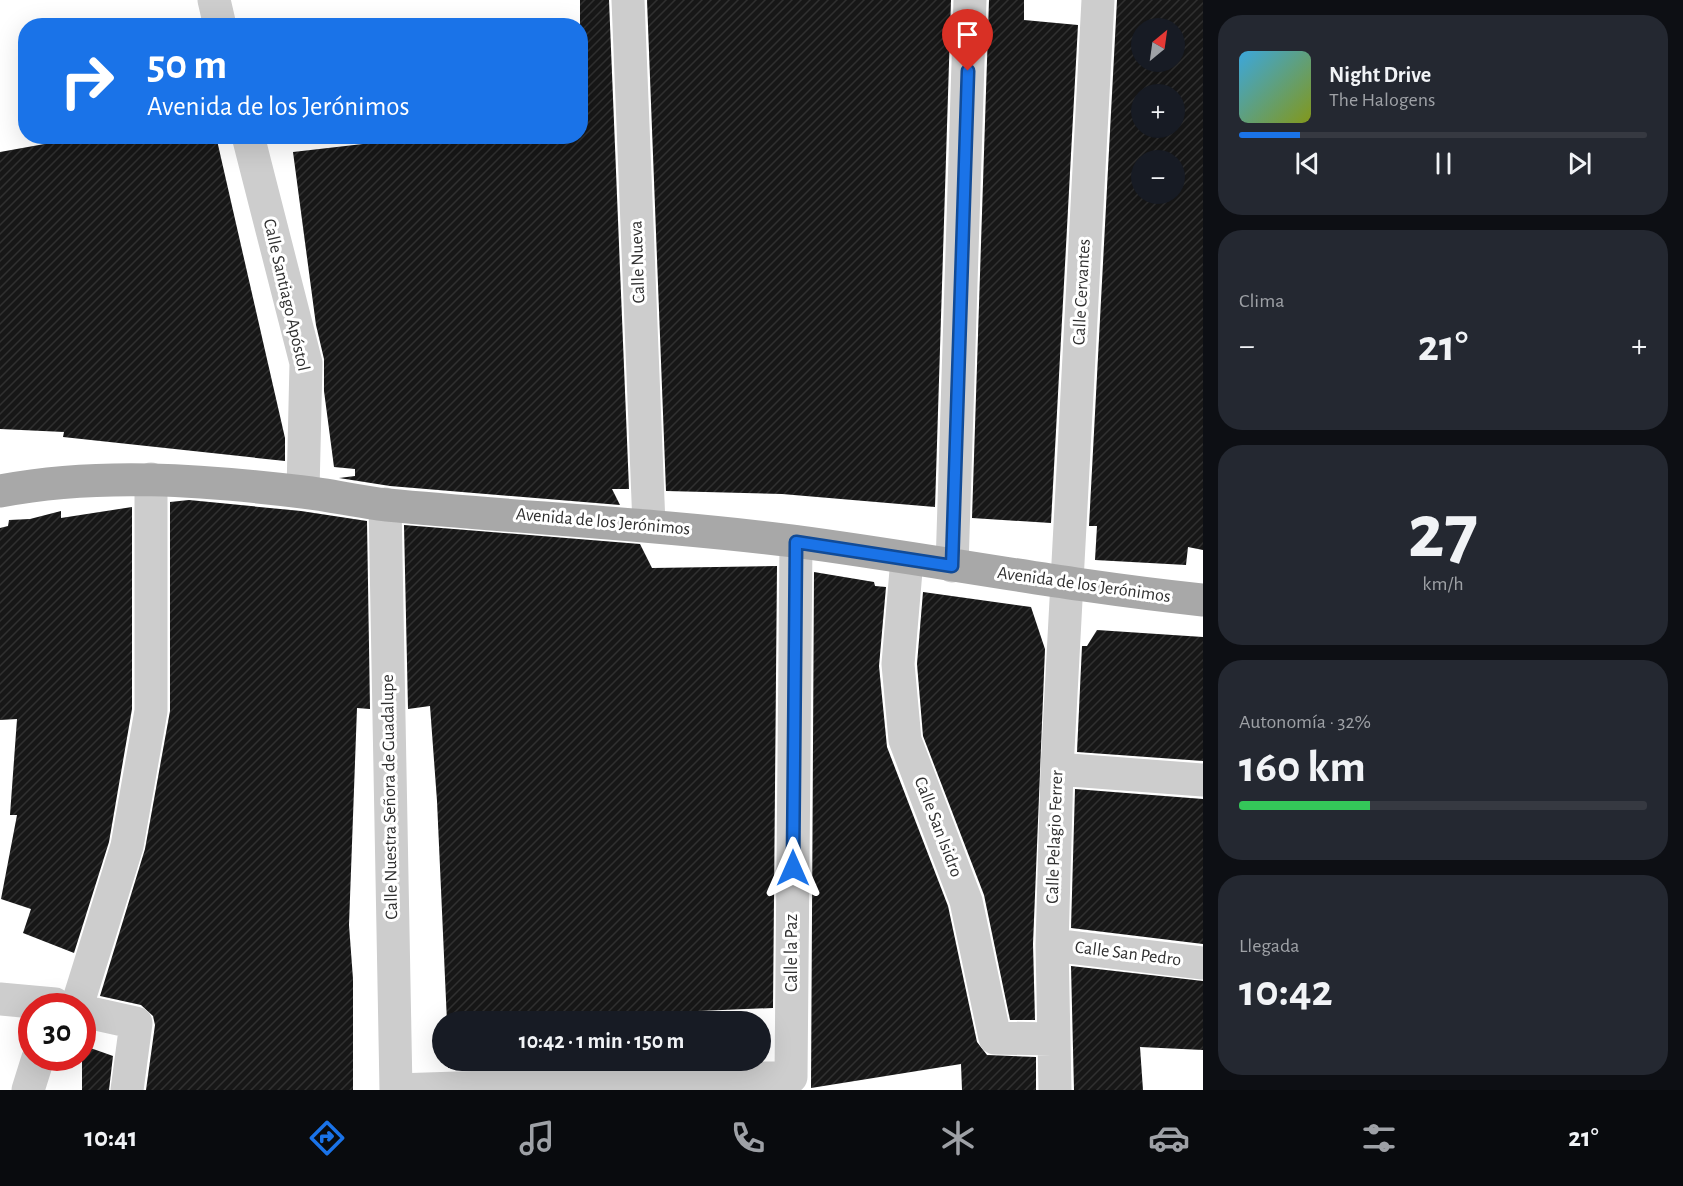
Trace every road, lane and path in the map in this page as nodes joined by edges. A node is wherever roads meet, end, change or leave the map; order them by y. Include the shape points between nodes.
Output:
1 (214, 0) edge
2 (628, 0) edge
3 (970, 0) edge
4 (1098, 0) edge
5 (218, 18) edge
6 (250, 144) edge
7 (151, 479) junction
8 (0, 491) edge
9 (303, 492) junction
10 (385, 504) junction
11 (649, 525) junction
12 (796, 542) junction
13 (907, 559) junction
14 (952, 566) junction
15 (1067, 584) junction
16 (1203, 600) edge
17 (1057, 769) junction
18 (1203, 780) edge
19 (1052, 945) junction
20 (1203, 963) edge
21 (71, 993) edge
22 (0, 999) edge
23 (18, 1001) edge
24 (96, 1014) edge
25 (1052, 1039) junction
26 (34, 1071) edge
27 (28, 1090) edge
28 (127, 1090) edge
29 (396, 1090) edge
30 (1055, 1090) edge

1 - 5 street
2 - 11 street, Calle Nueva
3 - 14 street
4 - 15 street, Calle Cervantes
6 - 9 street, Calle Santiago Apóstol via 306,363
7 - 8 main road, Avenida de los Jerónimos via 38,484
7 - 9 main road, Avenida de los Jerónimos
7 - 21 street via 151,711 127,846
9 - 10 main road, Avenida de los Jerónimos
10 - 11 main road, Avenida de los Jerónimos
10 - 29 street, Calle Nuestra Señora de Guadalupe
11 - 12 main road, Avenida de los Jerónimos
12 - 13 main road, Avenida de los Jerónimos
12 - 29 street, Calle la Paz via 791,1077
13 - 14 main road, Avenida de los Jerónimos
13 - 25 street, Calle San Isidro via 898,664 905,740 966,901 995,1038
14 - 15 main road, Avenida de los Jerónimos
15 - 16 main road, Avenida de los Jerónimos
15 - 17 street, Calle Pelagio Ferrer
17 - 18 street
17 - 19 street, Calle Pelagio Ferrer
19 - 20 street, Calle San Pedro
19 - 25 street, Calle Pelagio Ferrer
22 - 23 street
24 - 28 street via 135,1023
25 - 30 street, Calle Pelagio Ferrer
26 - 27 street

